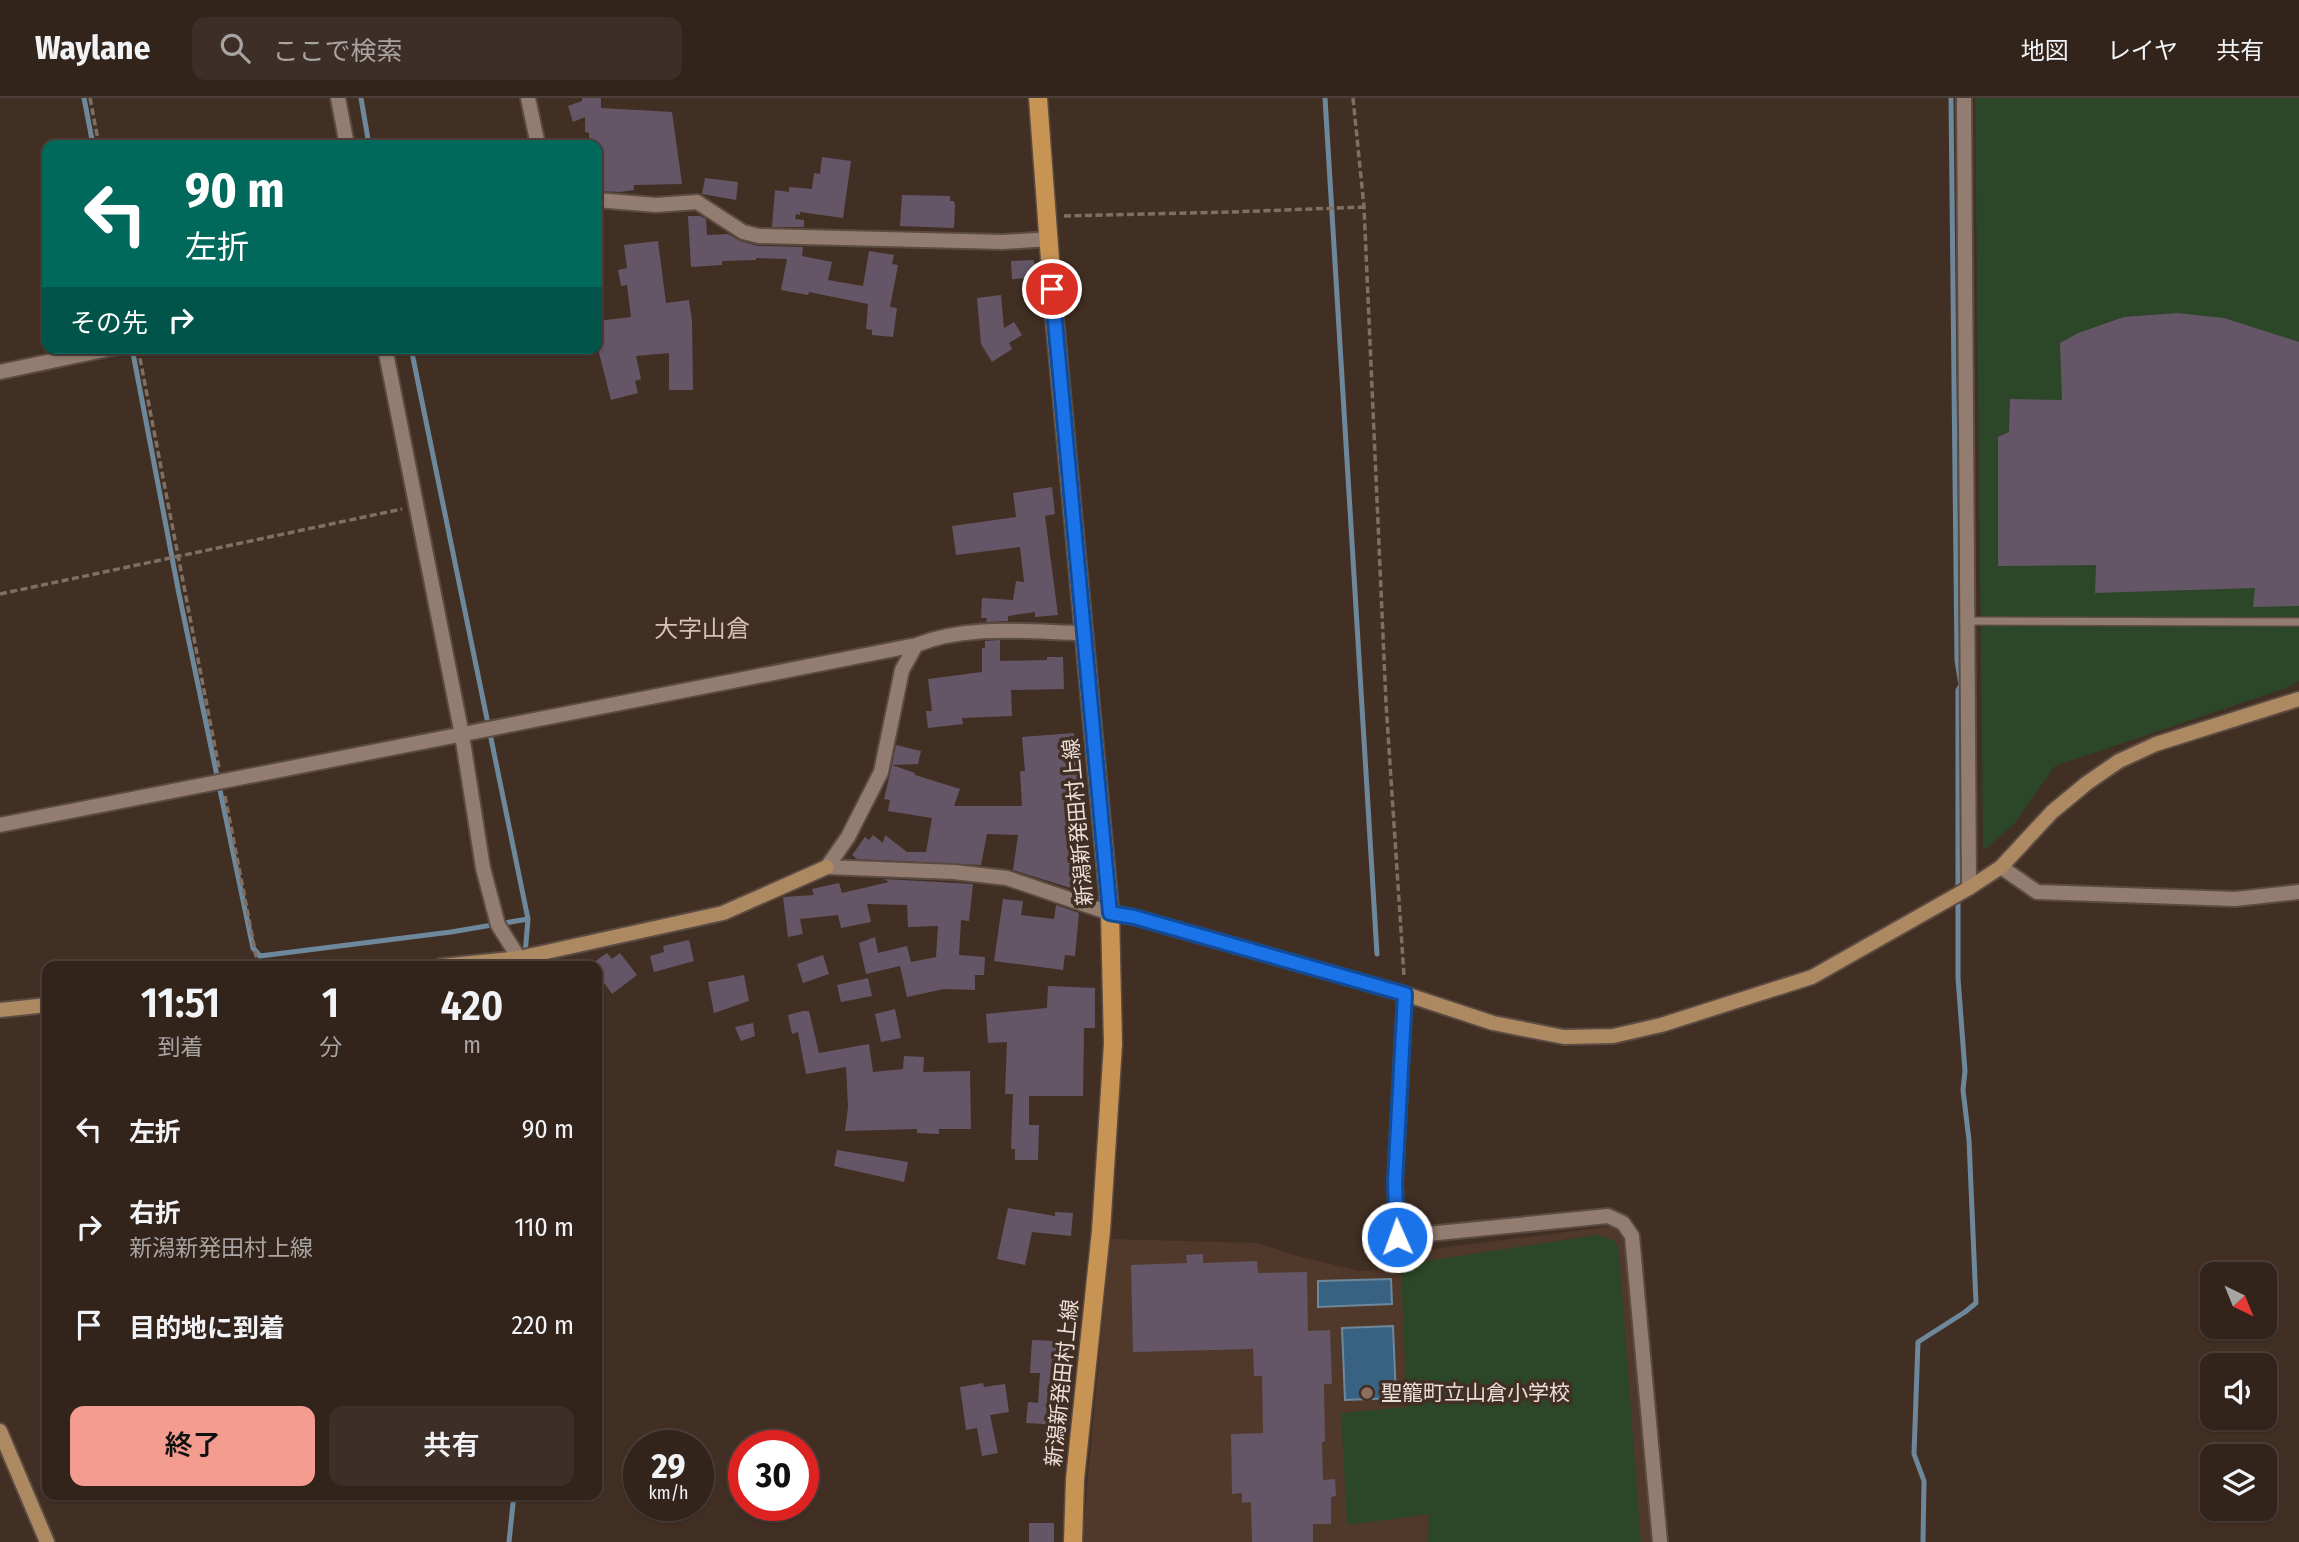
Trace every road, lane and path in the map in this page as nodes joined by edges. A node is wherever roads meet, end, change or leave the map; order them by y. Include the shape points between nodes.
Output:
1 (90, 98) edge
2 (338, 98) edge
3 (528, 98) edge
4 (1038, 98) edge
5 (1353, 98) edge
6 (1964, 98) edge
7 (98, 140) edge
8 (346, 140) edge
9 (537, 140) edge
10 (602, 200) edge
11 (1364, 207) junction
12 (1048, 216) junction
13 (1050, 239) junction
14 (85, 354) edge
15 (139, 354) edge
16 (386, 354) edge
17 (0, 372) edge
18 (416, 506) junction
19 (0, 594) edge
20 (1966, 621) junction
21 (2299, 622) edge
22 (1083, 633) junction
23 (916, 645) junction
24 (2299, 699) edge
25 (462, 735) junction
26 (220, 774) dead end
27 (223, 788) dead end
28 (0, 825) edge
29 (827, 867) junction
30 (2001, 867) junction
31 (1969, 888) junction
32 (2299, 892) edge
33 (1110, 913) junction
34 (519, 958) junction
35 (257, 961) edge
36 (490, 961) edge
37 (1405, 994) junction
38 (42, 1006) edge
39 (0, 1010) edge
40 (0, 1431) edge
41 (47, 1542) edge
42 (1073, 1542) edge
43 (1660, 1542) edge

1 - 7 path
2 - 8 street
3 - 9 street
4 - 12 main road, 新潟新発田村上線
5 - 11 path
6 - 20 street
10 - 13 street via 656,205 697,202 743,232 759,236
11 - 12 path
11 - 37 path via 1386,703
12 - 13 main road, 新潟新発田村上線
13 - 22 main road, 新潟新発田村上線
14 - 17 street
15 - 26 path
16 - 18 street
18 - 19 path
18 - 25 street
20 - 21 lane
20 - 31 street
22 - 23 street via 979,632
22 - 33 main road, 新潟新発田村上線
23 - 25 street
23 - 29 street via 902,670 881,772
24 - 30 street via 2156,744 2119,761 2052,812
25 - 28 street
25 - 34 street via 483,868 498,925
27 - 35 path
29 - 33 street via 1007,878
29 - 34 street via 723,913
30 - 31 street
30 - 32 street via 2037,892 2235,899
31 - 37 street via 1812,977 1613,1036 1563,1037 1493,1023
33 - 37 street
33 - 42 main road, 新潟新発田村上線 via 1113,1044
34 - 36 street
37 - 43 street via 1395,1183 1397,1237 1608,1216 1623,1223 1632,1236
38 - 39 street
40 - 41 street

